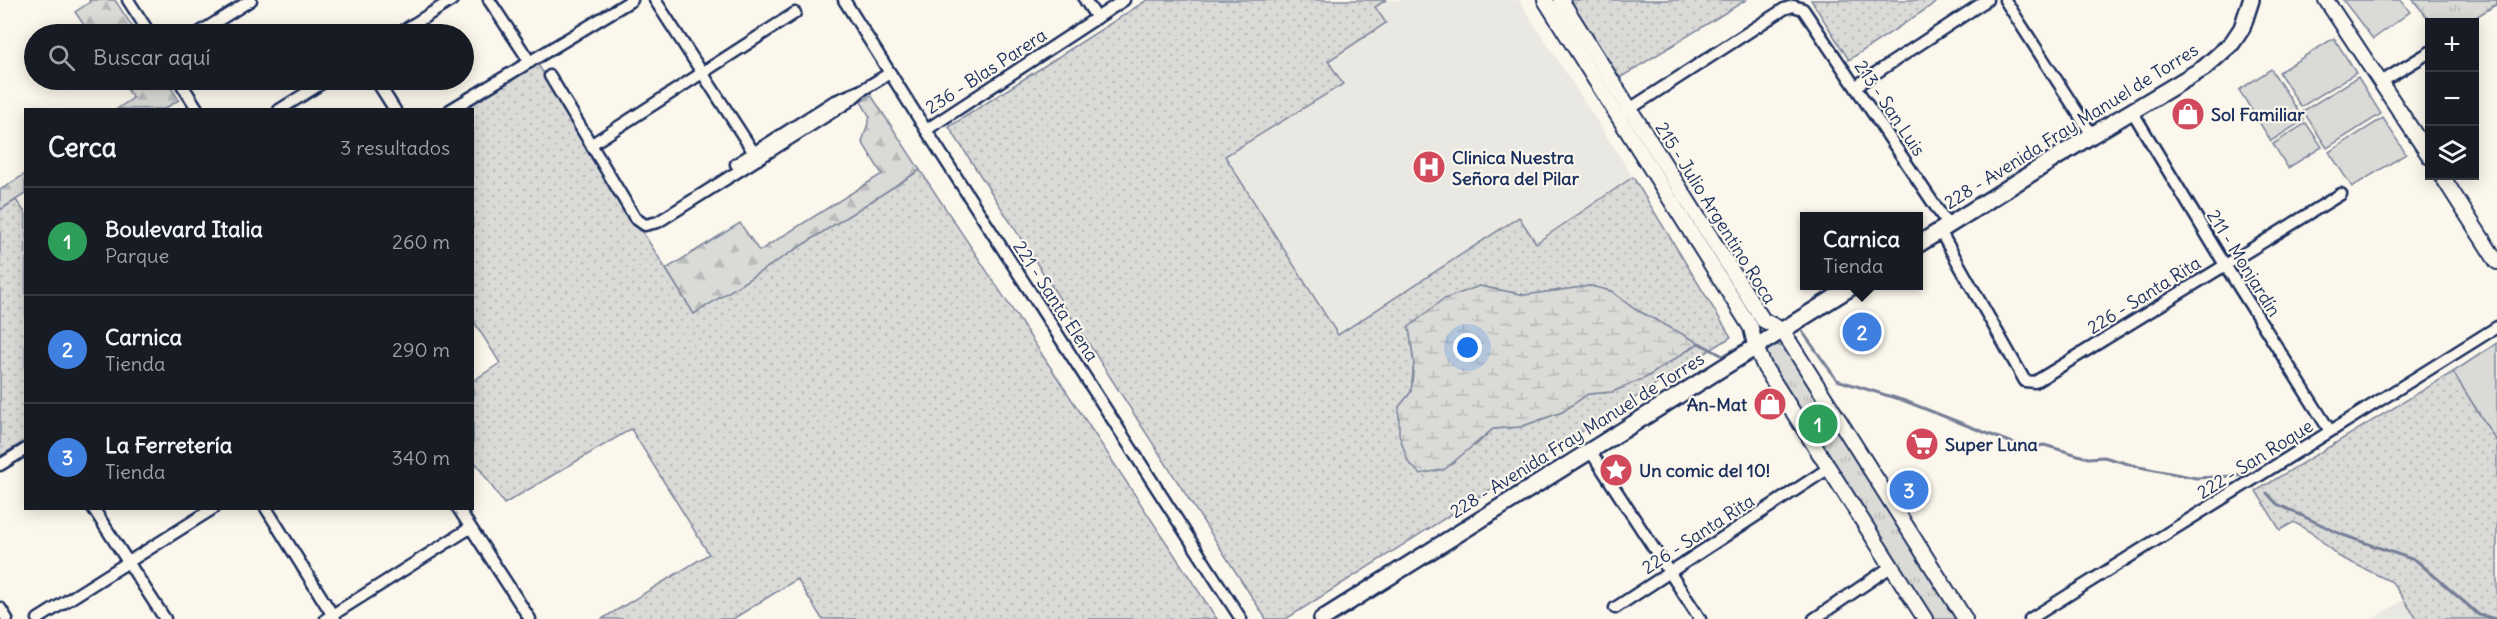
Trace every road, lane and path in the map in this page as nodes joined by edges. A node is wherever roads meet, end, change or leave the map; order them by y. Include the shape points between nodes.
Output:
1 (128, 0) edge
2 (251, 0) edge
3 (452, 0) edge
4 (489, 0) edge
5 (632, 0) edge
6 (656, 0) edge
7 (844, 0) edge
8 (1085, 0) edge
9 (1124, 0) edge
10 (1545, 0) edge
11 (1561, 0) edge
12 (1987, 0) edge
13 (2006, 0) edge
14 (2251, 0) edge
15 (2326, 0) edge
16 (795, 14) dead end
17 (1097, 18) junction
18 (144, 24) edge
19 (213, 24) edge
20 (414, 24) edge
21 (2425, 55) edge
22 (530, 62) junction
23 (703, 73) junction
24 (890, 73) junction
25 (550, 76) dead end
26 (2381, 82) junction
27 (1856, 86) junction
28 (185, 90) edge
29 (311, 90) edge
30 (382, 90) edge
31 (197, 108) edge
32 (282, 108) edge
33 (394, 108) edge
34 (453, 108) edge
35 (2132, 111) junction
36 (1623, 113) junction
37 (926, 130) junction
38 (2092, 135) junction
39 (592, 144) junction
40 (2425, 149) edge
41 (756, 156) junction
42 (2445, 180) edge
43 (2341, 194) dead end
44 (1944, 228) junction
45 (1923, 241) edge
46 (2497, 262) edge
47 (2225, 265) junction
48 (1845, 290) edge
49 (2497, 327) edge
50 (1782, 330) junction
51 (1755, 345) junction
52 (2025, 381) joint
53 (2331, 431) junction
54 (1589, 449) junction
55 (24, 450) edge
56 (0, 465) edge
57 (1829, 468) junction
58 (94, 510) edge
59 (211, 510) edge
60 (267, 510) edge
61 (459, 510) edge
62 (470, 528) junction
63 (128, 562) junction
64 (1892, 566) junction
65 (1670, 573) junction
66 (0, 608) edge
67 (1615, 608) dead end
68 (332, 618) edge
69 (7, 619) edge
70 (38, 619) edge
71 (165, 619) edge
72 (530, 619) edge
73 (1241, 619) edge
74 (1322, 619) edge
75 (1700, 619) edge
76 (1814, 619) edge
77 (1925, 619) edge
78 (1965, 619) edge
79 (2030, 619) edge

1 - 18 street
2 - 19 street
3 - 20 street
4 - 22 street
5 - 22 street
6 - 23 street
7 - 24 street, 221 - Santa Elena
8 - 17 street
9 - 17 street, 236 - Blas Parera
10 - 36 street, 215 - Julio Argentino Roca
11 - 36 street, 215 - Julio Argentino Roca
12 - 27 street
13 - 38 street
14 - 35 main road, 228 - Avenida Fray Manuel de Torres via 2242,28 2214,60
15 - 26 street
16 - 23 street
17 - 37 street, 236 - Blas Parera
21 - 26 street
22 - 34 street
23 - 39 street
23 - 41 street
24 - 37 street, 221 - Santa Elena
24 - 41 street via 833,102
25 - 39 street
26 - 40 street
27 - 36 street, 213 - San Luis via 1803,9 1793,6
27 - 44 street, 213 - San Luis
28 - 31 street
29 - 32 street
30 - 33 street
35 - 38 main road, 228 - Avenida Fray Manuel de Torres
35 - 47 street, 211 - Monjardín
36 - 50 street, 215 - Julio Argentino Roca via 1763,321
36 - 51 street, 215 - Julio Argentino Roca via 1751,328
37 - 73 street, 221 - Santa Elena
38 - 44 main road, 228 - Avenida Fray Manuel de Torres
39 - 41 street via 635,218 646,219
42 - 46 street
43 - 47 street, 226 - Santa Rita
44 - 45 main road, 228 - Avenida Fray Manuel de Torres
44 - 52 street, 213 - San Luis via 1947,249
47 - 52 street, 226 - Santa Rita via 2035,382
47 - 53 street, 211 - Monjardín
48 - 50 main road, 228 - Avenida Fray Manuel de Torres
49 - 53 street, 222 - San Roque
50 - 51 main road, 228 - Avenida Fray Manuel de Torres
50 - 78 street, 215 - Julio Argentino Roca
51 - 54 main road, 228 - Avenida Fray Manuel de Torres
51 - 57 street, 215 - Julio Argentino Roca
53 - 79 street, 222 - San Roque
54 - 65 street
54 - 74 main road, 228 - Avenida Fray Manuel de Torres
55 - 56 street
57 - 64 street, 215 - Julio Argentino Roca
57 - 65 street, 226 - Santa Rita
58 - 63 street
59 - 63 street
60 - 68 street
61 - 62 street
62 - 68 street
62 - 72 street
63 - 70 street
63 - 71 street
64 - 76 street
64 - 77 street, 215 - Julio Argentino Roca
65 - 67 street, 226 - Santa Rita
65 - 75 street
66 - 69 street

